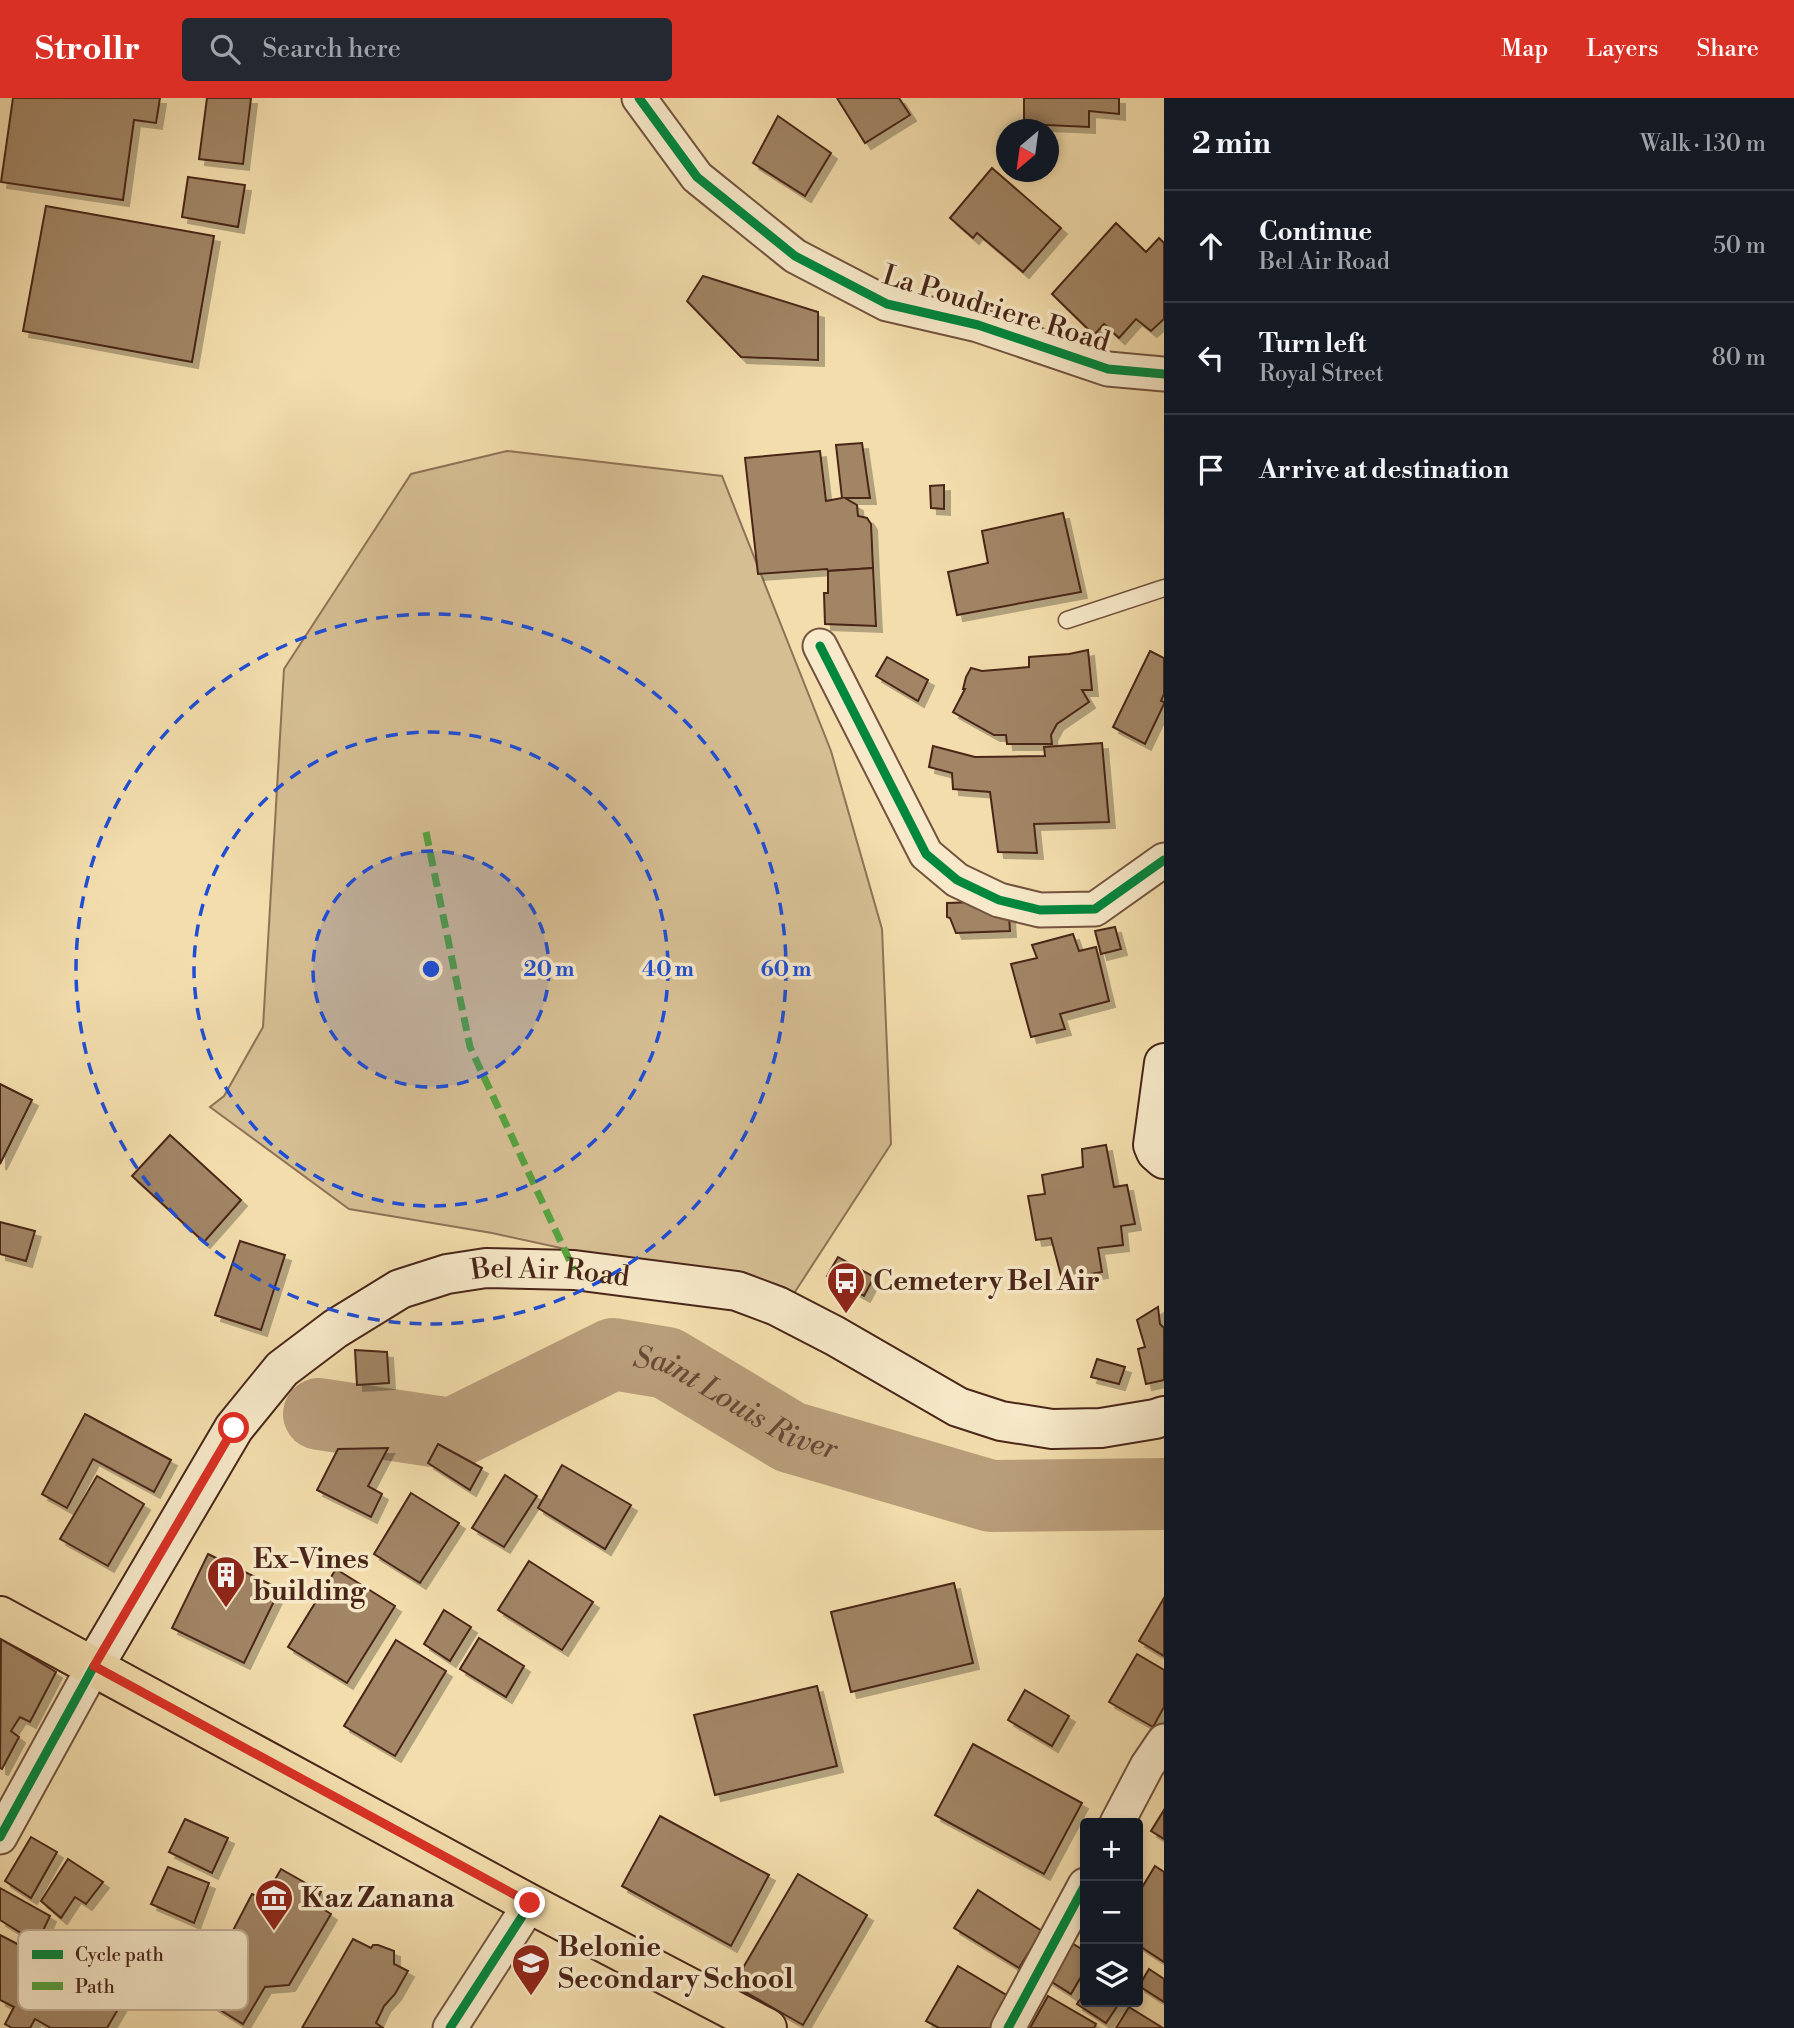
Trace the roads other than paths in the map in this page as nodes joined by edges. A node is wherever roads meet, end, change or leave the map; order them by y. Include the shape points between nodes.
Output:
1 (639, 98) edge
2 (1164, 374) edge
3 (1164, 588) edge
4 (1067, 620) dead end
5 (820, 646) dead end
6 (1164, 860) edge
7 (1164, 1063) edge
8 (1164, 1159) edge
9 (1164, 1416) edge
10 (0, 1616) edge
11 (94, 1666) junction
12 (1164, 1741) edge
13 (1120, 1818) edge
14 (0, 1837) edge
15 (1080, 1894) edge
16 (530, 1903) junction
17 (450, 2028) edge
18 (767, 2028) edge
19 (1008, 2028) edge

1 - 2 street, La Poudriere Road via 697,177 795,256 887,304 978,325 1108,369
3 - 4 lane
5 - 6 street via 926,853 957,880 999,900 1040,910 1095,909
7 - 8 main road via 1153,1145
9 - 11 main road, Bel Air Road via 1101,1428 1052,1429 1001,1421 958,1407 835,1336 737,1291 574,1270 486,1268 447,1274 400,1289 282,1369 234,1428
10 - 11 main road
11 - 14 street
11 - 16 main road
12 - 13 street
15 - 19 street
16 - 17 street
16 - 18 main road

